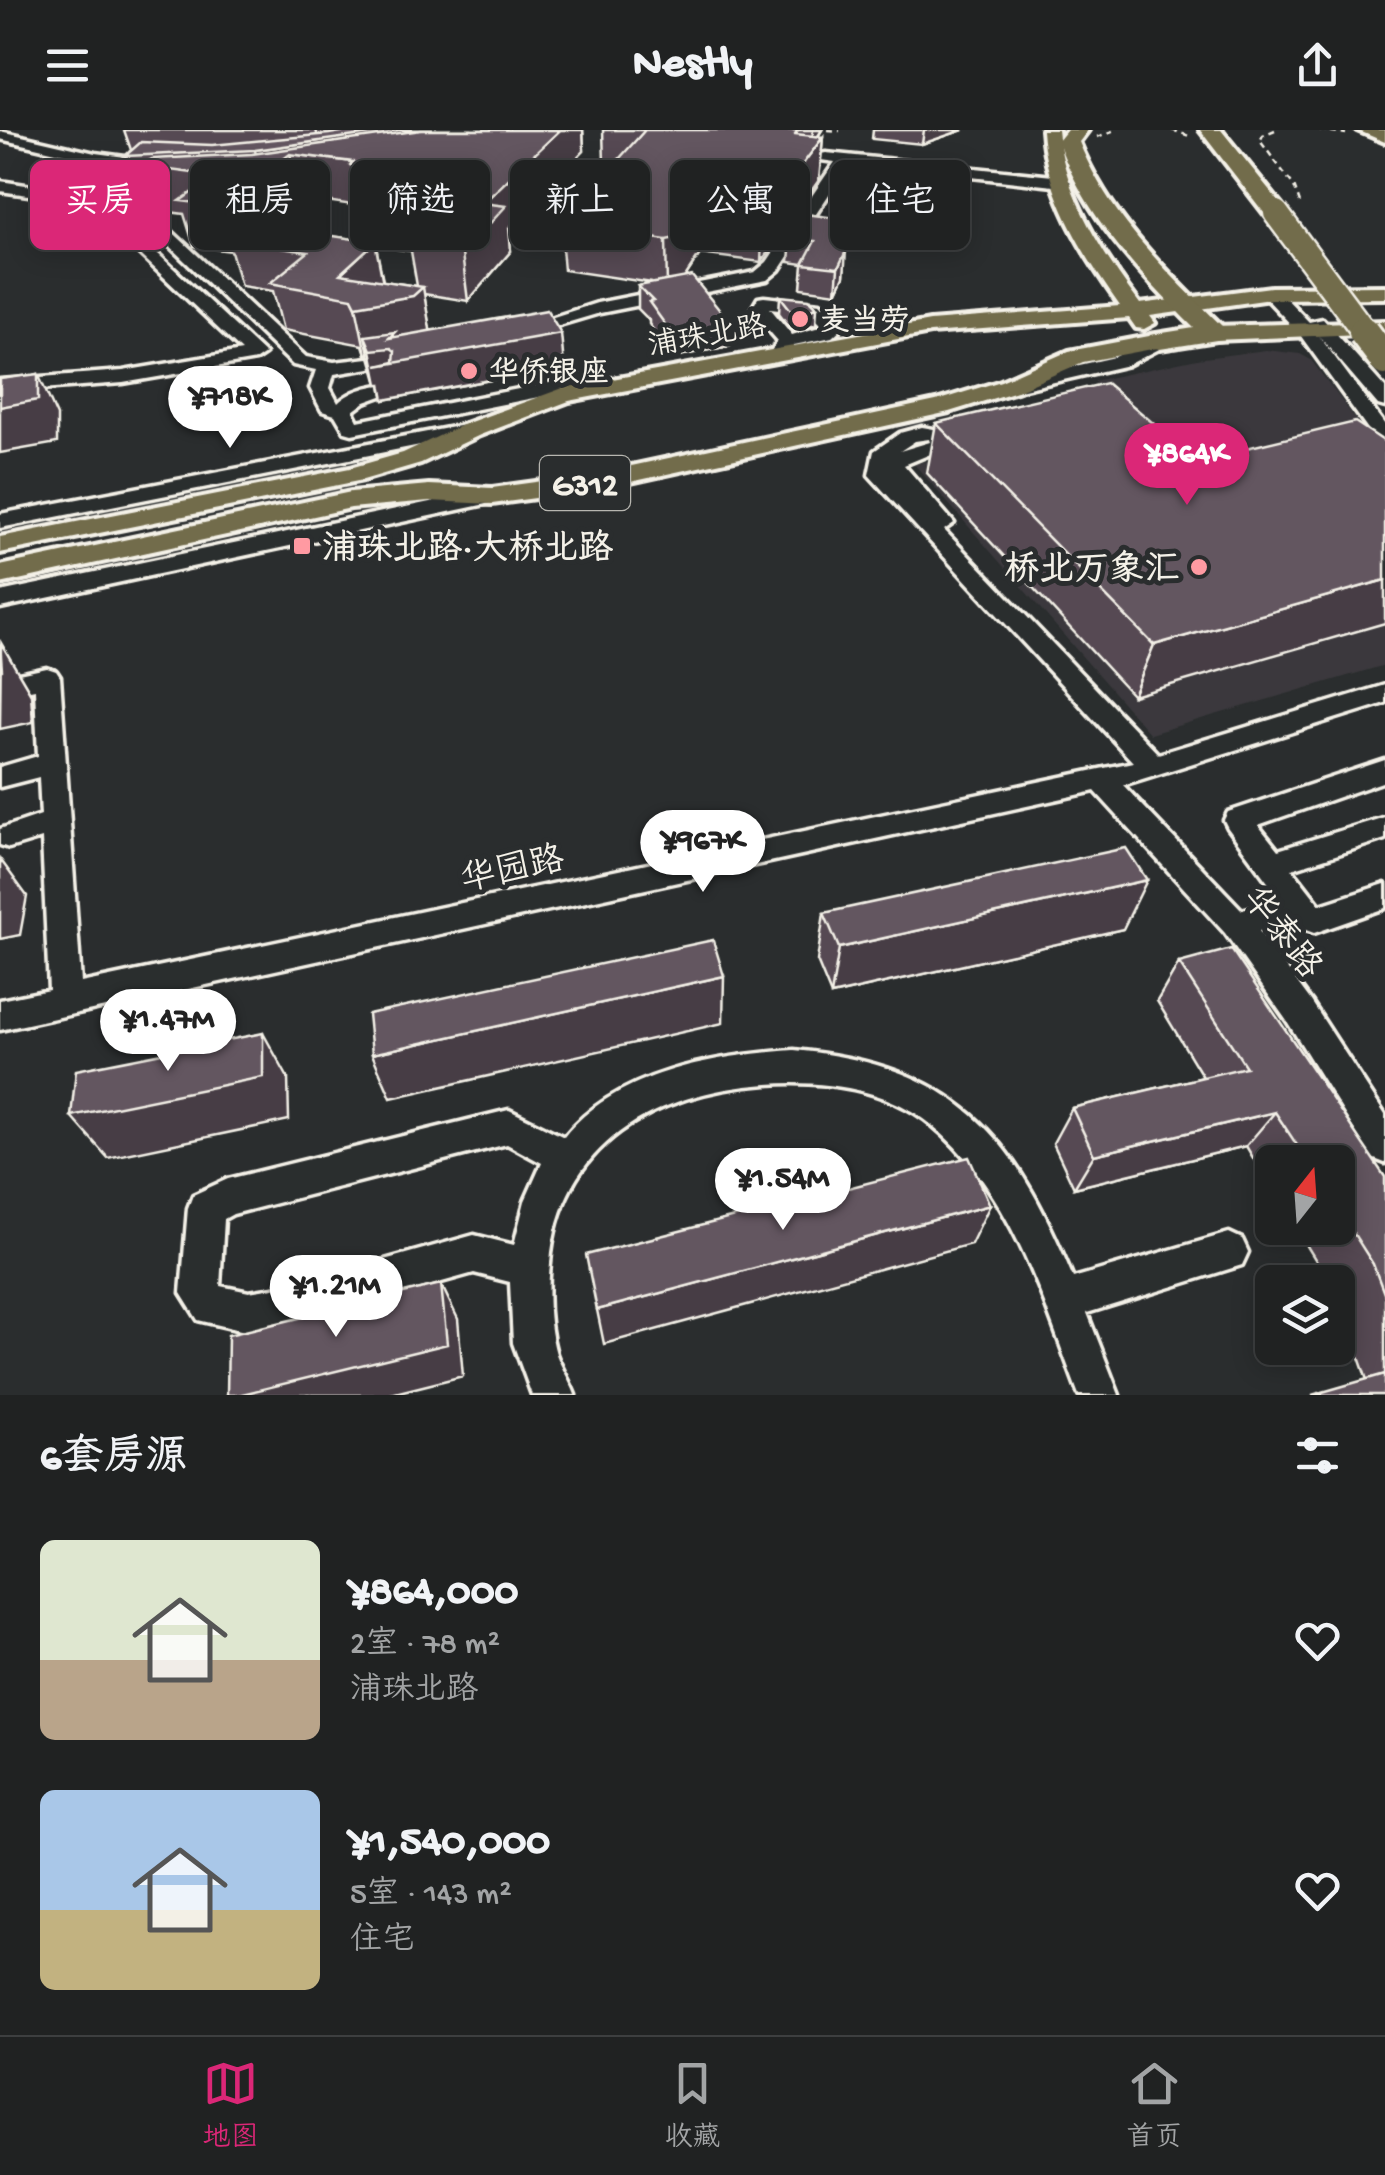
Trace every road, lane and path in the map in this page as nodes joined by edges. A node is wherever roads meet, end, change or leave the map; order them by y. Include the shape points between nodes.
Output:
1 (1050, 130) edge
2 (1078, 130) edge
3 (1276, 130) edge
4 (1367, 130) edge
5 (834, 131) edge
6 (1223, 132) edge
7 (0, 135) edge
8 (1385, 136) edge
9 (806, 154) edge
10 (825, 157) junction
11 (845, 159) junction
12 (184, 167) edge
13 (1064, 185) junction
14 (0, 186) edge
15 (190, 193) edge
16 (1291, 214) junction
17 (1385, 292) edge
18 (1272, 294) junction
19 (1188, 307) junction
20 (1132, 309) junction
21 (1314, 328) junction
22 (1385, 330) edge
23 (1214, 333) junction
24 (505, 339) edge
25 (1160, 341) junction
26 (429, 353) edge
27 (1385, 360) edge
28 (327, 367) junction
29 (594, 380) dead end
30 (0, 386) edge
31 (391, 389) edge
32 (1385, 401) edge
33 (344, 411) junction
34 (382, 421) junction
35 (471, 430) junction
36 (1385, 438) edge
37 (392, 447) junction
38 (492, 496) junction
39 (0, 522) edge
40 (943, 522) dead end
41 (0, 545) edge
42 (0, 575) edge
43 (0, 600) edge
44 (0, 687) edge
45 (1385, 694) edge
46 (52, 763) junction
47 (1154, 767) junction
48 (1385, 770) edge
49 (0, 777) edge
50 (1101, 780) junction
51 (55, 822) junction
52 (1385, 828) edge
53 (9, 837) dead end
54 (1270, 864) junction
55 (1385, 896) edge
56 (1304, 907) junction
57 (1236, 924) junction
58 (66, 1001) junction
59 (0, 1015) edge
60 (1385, 1146) edge
61 (568, 1158) junction
62 (1229, 1252) dead end
63 (530, 1268) junction
64 (1062, 1301) junction
65 (554, 1395) edge
66 (1099, 1395) edge

1 - 13 main road
2 - 19 highway via 1068,140 1083,179
3 - 16 path via 1260,142 1294,186
4 - 8 highway
5 - 10 street
6 - 16 highway
7 - 12 street via 95,157
9 - 10 street
10 - 11 street
11 - 13 street
11 - 24 street via 762,276 597,308 532,324
13 - 20 main road via 1098,261
14 - 30 street via 91,199 256,354 123,378
15 - 28 street via 150,198 139,209 300,361
16 - 22 highway
16 - 27 highway, bridge
17 - 18 main road, 浦珠北路 / G312
18 - 19 main road, 浦珠北路 / G312
18 - 21 street
19 - 20 main road, 浦珠北路 / G312
19 - 23 highway
20 - 25 main road
20 - 35 main road, 浦珠北路 / G312 via 783,348 563,395
21 - 22 main road, G312
21 - 23 main road, G312
21 - 32 street
21 - 36 street
23 - 25 highway, G312
25 - 38 main road, G312 via 1077,356 941,407 594,482
26 - 28 street
28 - 33 street via 320,388 329,408
29 - 34 street
31 - 33 street via 364,394
33 - 34 street via 352,428
34 - 37 street
35 - 37 street
35 - 41 main road, 浦珠北路 / G312 via 354,475
37 - 39 street
38 - 42 main road, G312 via 351,500
38 - 43 street
40 - 47 street via 893,466 896,459 942,445 938,435 921,432 881,455 880,475
44 - 46 street via 47,677
45 - 47 street, 华园路
46 - 49 street
46 - 51 street
47 - 50 street, 华园路
48 - 54 street via 1238,820
50 - 57 street, 华泰路
50 - 58 street, 华园路
51 - 53 street
51 - 58 street
52 - 54 street
54 - 56 street
55 - 56 street via 1314,920
56 - 57 street
57 - 60 street, 华泰路
58 - 59 street, 华园路
61 - 63 street via 539,1218
61 - 63 street via 509,1127 228,1197 206,1208 200,1293 212,1306 249,1312 474,1254
61 - 64 street via 609,1120 652,1094 697,1079 789,1067 875,1077 942,1112 974,1143 1028,1219
62 - 64 street
63 - 65 street via 532,1344
64 - 66 street

